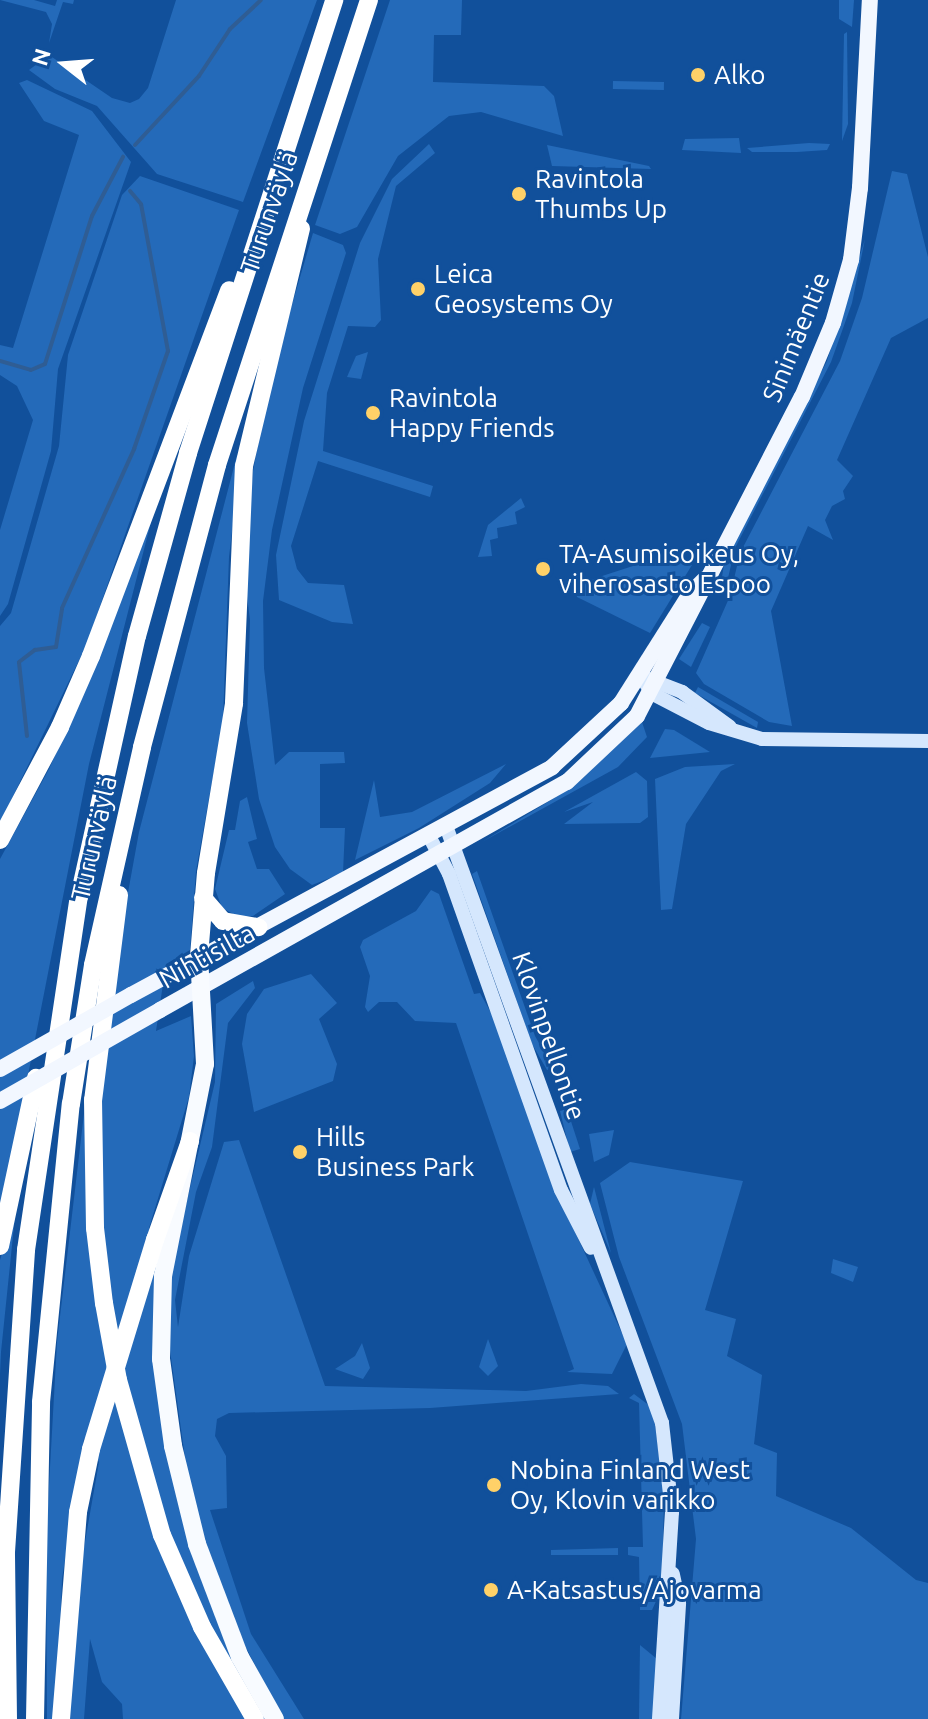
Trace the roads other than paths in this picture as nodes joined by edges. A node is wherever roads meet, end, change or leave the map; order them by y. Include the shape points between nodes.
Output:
1 (334, 0) edge
2 (369, 0) edge
3 (870, 0) edge
4 (312, 167) junction
5 (257, 229) junction
6 (706, 578) junction
7 (641, 677) junction
8 (656, 687) junction
9 (928, 741) edge
10 (129, 800) junction
11 (446, 826) junction
12 (429, 836) junction
13 (0, 840) edge
14 (455, 846) junction
15 (438, 855) junction
16 (79, 897) junction
17 (203, 898) junction
18 (258, 927) junction
19 (199, 956) junction
20 (202, 986) junction
21 (0, 1069) edge
22 (0, 1101) edge
23 (190, 1141) junction
24 (0, 1246) edge
25 (602, 1263) junction
26 (671, 1566) junction
27 (8, 1719) edge
28 (35, 1719) edge
29 (61, 1719) edge
30 (255, 1719) edge
31 (275, 1719) edge
32 (659, 1719) edge
33 (672, 1719) edge

1 - 5 highway, Turunväylä
2 - 4 highway, Turunväylä
3 - 6 main road, Sinimäentie via 863,162 845,286 802,397
4 - 10 highway, Turunväylä via 217,465
4 - 17 highway via 294,266 244,466 234,703
5 - 13 highway via 205,345 91,656
5 - 16 highway, Turunväylä via 137,636
6 - 7 main road, Sinimäentie via 690,594
6 - 8 main road, Sinimäentie
7 - 8 main road
7 - 11 main road, Sinimäentie via 599,728 564,758
8 - 9 main road via 709,723 777,742
8 - 14 main road, Sinimäentie via 593,763
10 - 28 highway, Turunväylä via 93,965 54,1252 34,1553
10 - 30 highway via 93,1100 95,1228 104,1303 118,1380 162,1535 202,1627
11 - 12 main road, Sinimäentie
11 - 14 main road, Klovinpellontie
12 - 15 main road, Klovinpellontie
12 - 18 main road, Nihtisilta
14 - 15 main road, Sinimäentie
14 - 25 main road, Klovinpellontie
15 - 20 main road, Nihtisilta
15 - 25 main road, Klovinpellontie via 561,1190
16 - 24 highway
16 - 27 highway, Turunväylä via 26,1250 6,1552
17 - 18 highway via 223,921
17 - 19 highway
18 - 19 main road, Nihtisilta
19 - 20 highway
19 - 21 main road, Nihtisilta, bridge
20 - 22 main road, Nihtisilta, bridge
20 - 23 highway via 205,1064
23 - 29 highway, bridge via 91,1449 76,1526
23 - 31 highway via 159,1314 166,1404 184,1496 208,1578 240,1657
25 - 26 main road, Klovinpellontie via 638,1344 662,1423 672,1512
26 - 32 main road, Klovinpellontie
26 - 33 main road, Klovinpellontie via 679,1603

